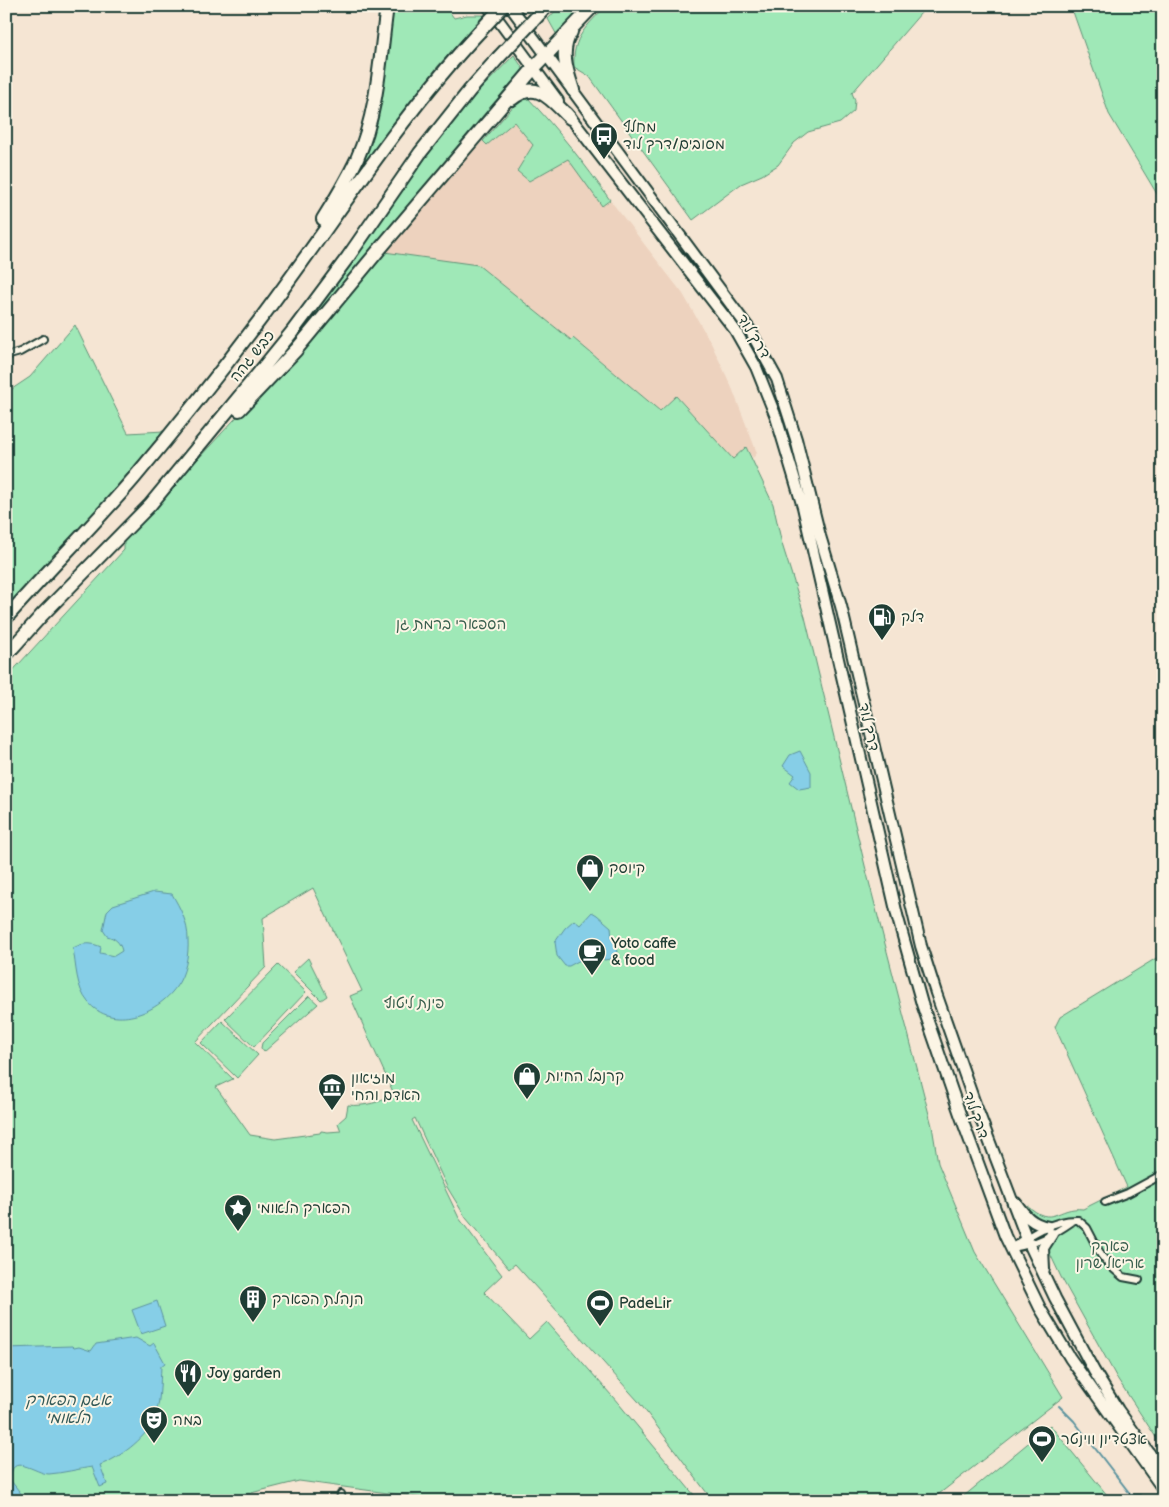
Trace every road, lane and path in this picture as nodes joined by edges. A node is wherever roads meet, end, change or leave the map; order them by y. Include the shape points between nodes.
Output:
1 (387, 6) edge
2 (488, 6) edge
3 (502, 6) edge
4 (510, 6) edge
5 (547, 6) edge
6 (593, 6) edge
7 (577, 24) junction
8 (546, 54) junction
9 (533, 69) junction
10 (573, 90) junction
11 (570, 118) junction
12 (443, 175) junction
13 (259, 321) junction
14 (43, 339) dead end
15 (6, 356) edge
16 (150, 505) junction
17 (6, 618) edge
18 (6, 655) edge
19 (1163, 1174) edge
20 (1007, 1192) junction
21 (1105, 1202) dead end
22 (1050, 1231) junction
23 (1028, 1242) junction
24 (1011, 1248) junction
25 (1045, 1278) junction
26 (1139, 1280) dead end
27 (1163, 1472) edge
28 (1163, 1489) edge

1 - 13 highway via 376,92 357,158 327,213
2 - 9 main road, דרך לוד
3 - 13 highway, כביש גהה, bridge via 446,68 386,145
4 - 8 main road, דרך לוד
5 - 16 highway, כביש גהה, bridge via 498,58 420,153 292,332
6 - 7 highway
7 - 8 highway
7 - 10 highway via 564,52
8 - 9 highway
8 - 10 main road, דרך לוד
9 - 11 main road, דרך לוד
9 - 12 highway
10 - 20 main road, דרך לוד via 750,330 776,379 841,606 921,946
11 - 12 highway via 536,90 522,92
11 - 24 main road, דרך לוד via 735,330 756,367 773,408 803,506 901,932 940,1060
12 - 16 highway via 296,350
13 - 17 highway, כביש גהה via 134,479
14 - 15 street
16 - 18 highway, כביש גהה
19 - 21 street
20 - 22 main road via 1029,1220
20 - 23 main road, דרך לוד
22 - 23 street
22 - 25 main road via 1043,1248
22 - 26 street via 1076,1219 1082,1222 1108,1264 1123,1277
23 - 24 street
23 - 25 main road, דרך לוד
24 - 28 main road, דרך לוד via 1040,1308 1070,1358
25 - 27 main road, דרך לוד via 1118,1410

